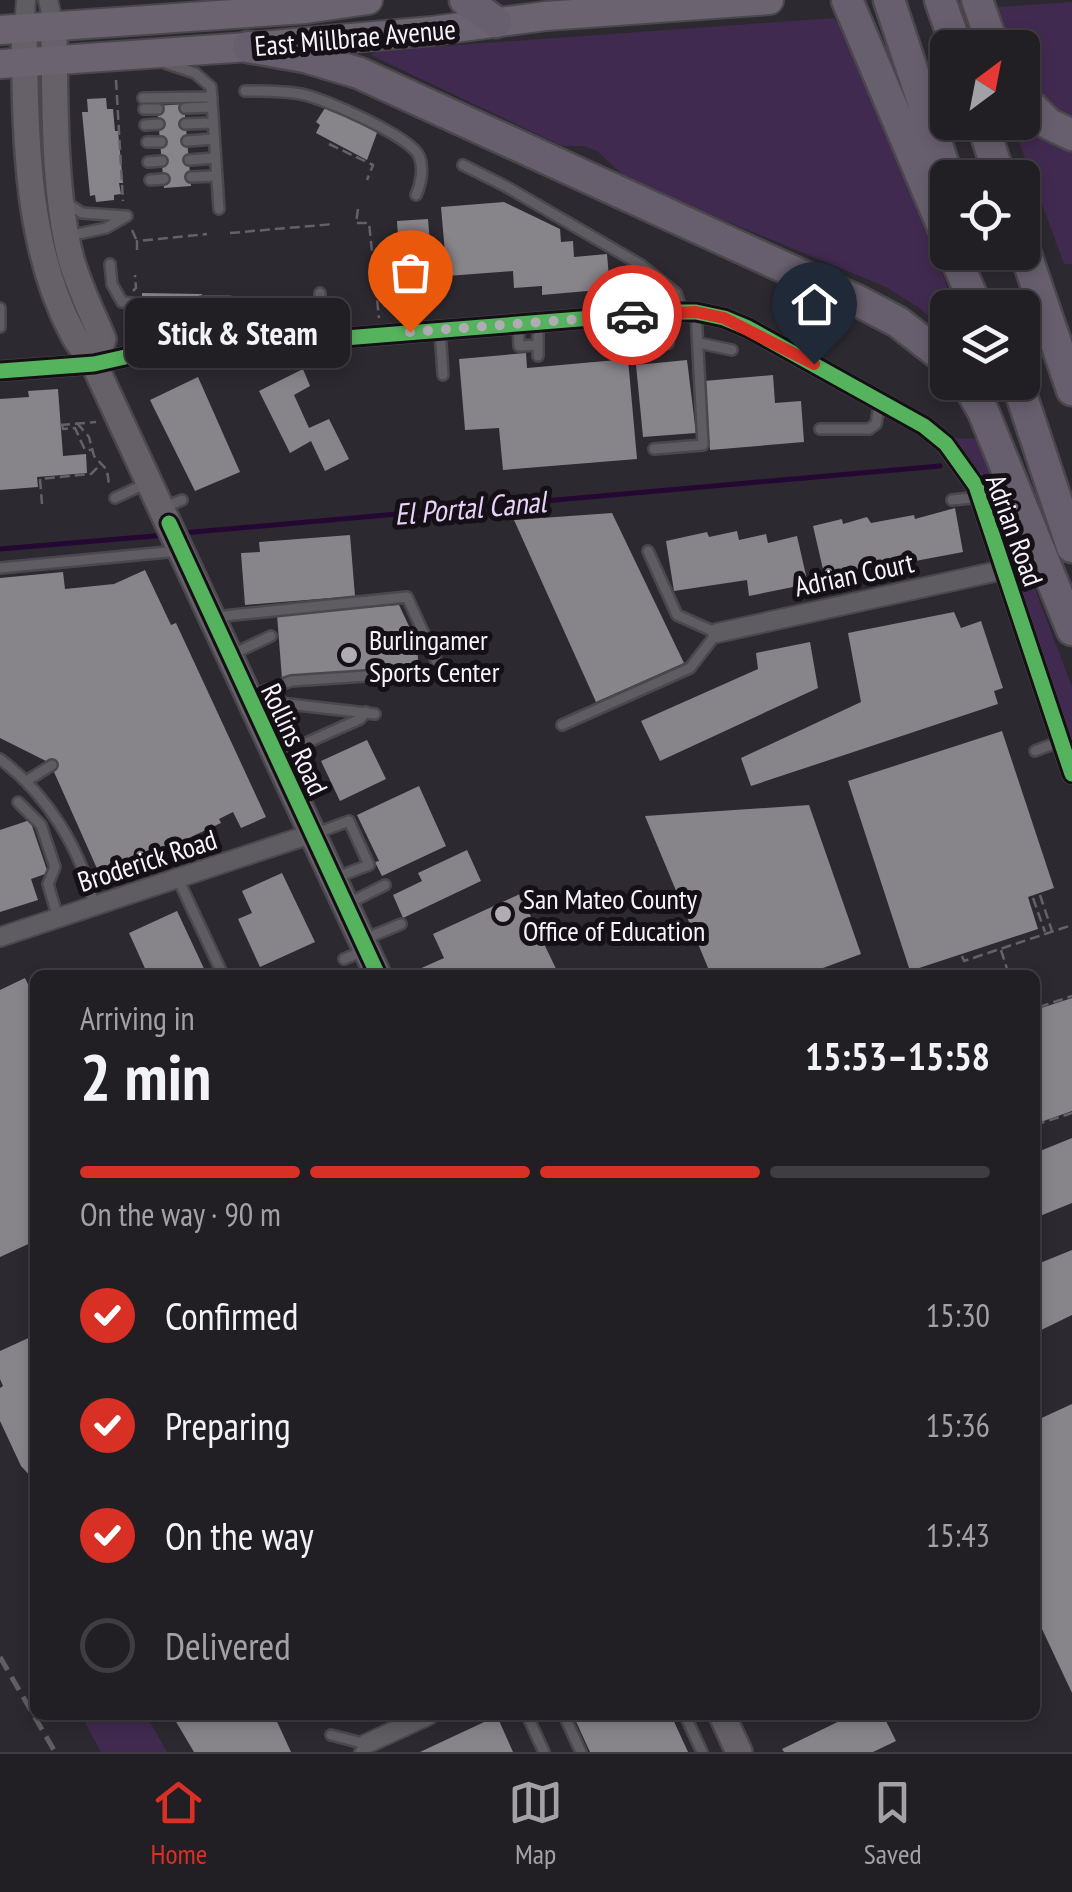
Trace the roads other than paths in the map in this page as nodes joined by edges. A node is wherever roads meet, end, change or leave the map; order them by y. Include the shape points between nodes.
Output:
1 (368, 0) edge
2 (465, 0) edge
3 (769, 0) edge
4 (847, 0) edge
5 (889, 0) edge
6 (940, 0) edge
7 (977, 0) edge
8 (306, 5) edge
9 (225, 7) edge
10 (51, 13) edge
11 (17, 19) edge
12 (496, 22) junction
13 (950, 30) edge
14 (988, 30) edge
15 (248, 47) junction
16 (139, 54) junction
17 (55, 61) junction
18 (12, 63) edge
19 (245, 91) dead end
20 (212, 102) junction
21 (184, 108) dead end
22 (158, 109) dead end
23 (1040, 115) edge
24 (213, 123) junction
25 (159, 124) dead end
26 (186, 124) dead end
27 (144, 125) dead end
28 (1072, 135) edge
29 (214, 139) junction
30 (188, 141) dead end
31 (146, 142) dead end
32 (160, 142) dead end
33 (215, 158) junction
34 (189, 160) dead end
35 (942, 160) edge
36 (162, 161) dead end
37 (148, 162) dead end
38 (463, 166) dead end
39 (216, 176) junction
40 (191, 178) dead end
41 (164, 179) dead end
42 (150, 180) dead end
43 (61, 193) junction
44 (416, 194) dead end
45 (930, 196) edge
46 (218, 209) dead end
47 (38, 237) junction
48 (66, 237) junction
49 (110, 264) dead end
50 (1031, 270) edge
51 (320, 293) dead end
52 (202, 302) dead end
53 (142, 304) dead end
54 (0, 308) edge
55 (682, 312) junction
56 (633, 314) junction
57 (538, 322) junction
58 (518, 324) junction
59 (0, 327) edge
60 (440, 330) junction
61 (320, 339) junction
62 (698, 343) junction
63 (930, 347) edge
64 (232, 348) junction
65 (732, 350) dead end
66 (628, 351) dead end
67 (94, 364) junction
68 (0, 371) edge
69 (443, 375) dead end
70 (1072, 390) edge
71 (880, 400) junction
72 (976, 400) edge
73 (1020, 400) edge
74 (820, 429) dead end
75 (654, 448) dead end
76 (149, 482) junction
77 (980, 497) junction
78 (113, 498) road end
79 (952, 500) dead end
80 (174, 525) junction
81 (1072, 547) edge
82 (648, 551) dead end
83 (0, 568) edge
84 (1003, 570) junction
85 (211, 617) junction
86 (1072, 630) edge
87 (717, 633) junction
88 (270, 636) dead end
89 (229, 656) junction
90 (251, 702) junction
91 (562, 725) dead end
92 (1061, 741) junction
93 (1035, 751) dead end
94 (276, 756) junction
95 (0, 758) edge
96 (52, 765) dead end
97 (1072, 774) edge
98 (28, 780) junction
99 (18, 802) dead end
100 (312, 834) junction
101 (178, 878) junction
102 (332, 878) junction
103 (385, 884) dead end
104 (344, 905) junction
105 (94, 906) junction
106 (58, 918) junction
107 (401, 924) dead end
108 (0, 937) edge
109 (357, 950) junction
110 (220, 970) edge
111 (374, 970) edge
112 (419, 1720) edge
113 (529, 1720) edge
114 (566, 1720) edge
115 (687, 1720) edge
116 (724, 1720) edge
117 (332, 1735) dead end
118 (363, 1748) edge
119 (544, 1752) edge
120 (582, 1752) edge
121 (702, 1752) edge
122 (739, 1752) edge

1 - 8 main road, East Millbrae Avenue
2 - 12 highway
3 - 12 main road, East Millbrae Avenue
4 - 45 highway
5 - 35 highway
6 - 13 highway
7 - 14 highway
8 - 9 main road, East Millbrae Avenue
9 - 10 main road, East Millbrae Avenue
10 - 11 main road, East Millbrae Avenue
10 - 17 main road, Rollins Road
11 - 18 main road, Rollins Road
12 - 15 main road, East Millbrae Avenue
15 - 16 main road, East Millbrae Avenue
15 - 63 highway via 359,73 860,302
16 - 17 main road, East Millbrae Avenue
16 - 20 lane via 204,78
17 - 18 main road, East Millbrae Avenue
17 - 43 main road, Rollins Road
18 - 47 main road, Rollins Road
19 - 44 lane via 322,99 379,126 418,155
20 - 21 lane
20 - 22 lane via 143,104
20 - 24 lane
23 - 28 highway
24 - 26 lane
24 - 29 lane
25 - 27 lane
29 - 30 lane
29 - 33 lane
31 - 32 lane
33 - 34 lane
33 - 39 lane
36 - 37 lane
38 - 55 lane via 641,264 676,293
39 - 40 lane
39 - 46 lane
41 - 42 lane
43 - 48 main road, Rollins Road
43 - 48 lane via 82,213 127,216
47 - 48 lane
47 - 67 main road, Rollins Road via 72,334
48 - 67 main road, Rollins Road via 103,339
49 - 53 lane via 122,302
50 - 70 highway
51 - 61 lane
52 - 64 lane via 229,302
54 - 59 lane
55 - 56 street, Adrian Road
55 - 56 lane via 668,343 646,347
55 - 62 lane
55 - 71 street, Adrian Road via 748,328
56 - 57 street, Adrian Road
56 - 66 lane
57 - 58 street, Adrian Road
57 - 58 lane via 538,350 519,346
58 - 60 street, Adrian Road
60 - 61 street, Adrian Road
60 - 69 lane
61 - 64 street, Adrian Road
62 - 65 lane
62 - 75 lane via 703,446
64 - 67 street, Adrian Road via 215,356 134,355
67 - 68 street, Adrian Road
67 - 76 main road, Rollins Road
71 - 74 lane via 869,429
71 - 77 street, Adrian Road via 946,444
72 - 86 highway
73 - 81 highway
76 - 78 lane
76 - 80 main road, Rollins Road
77 - 79 lane
77 - 84 street, Adrian Road
80 - 83 lane
80 - 85 main road, Rollins Road
82 - 87 lane via 676,615
84 - 87 street, Adrian Court
84 - 92 street, Adrian Road
85 - 89 main road, Rollins Road
85 - 90 lane via 407,597 440,671 291,681
87 - 91 lane via 690,668
88 - 89 lane
89 - 90 main road, Rollins Road
90 - 94 main road, Rollins Road
90 - 94 lane via 370,713
92 - 93 lane
92 - 97 street, Adrian Road
94 - 100 main road, Rollins Road
95 - 98 lane
96 - 98 lane
98 - 105 lane via 78,855
99 - 106 lane via 41,826 55,867 48,884
100 - 101 street, Broderick Road via 210,874
100 - 102 main road, Rollins Road
100 - 102 lane via 350,821 369,865
101 - 105 street, Broderick Road
101 - 110 lane
102 - 104 main road, Rollins Road
103 - 104 lane
104 - 109 main road, Rollins Road
105 - 106 street, Broderick Road
106 - 108 street, Broderick Road
107 - 109 lane
109 - 111 main road, Rollins Road
112 - 118 street
113 - 119 lane
114 - 120 lane
115 - 121 lane
116 - 122 main road
117 - 118 lane

